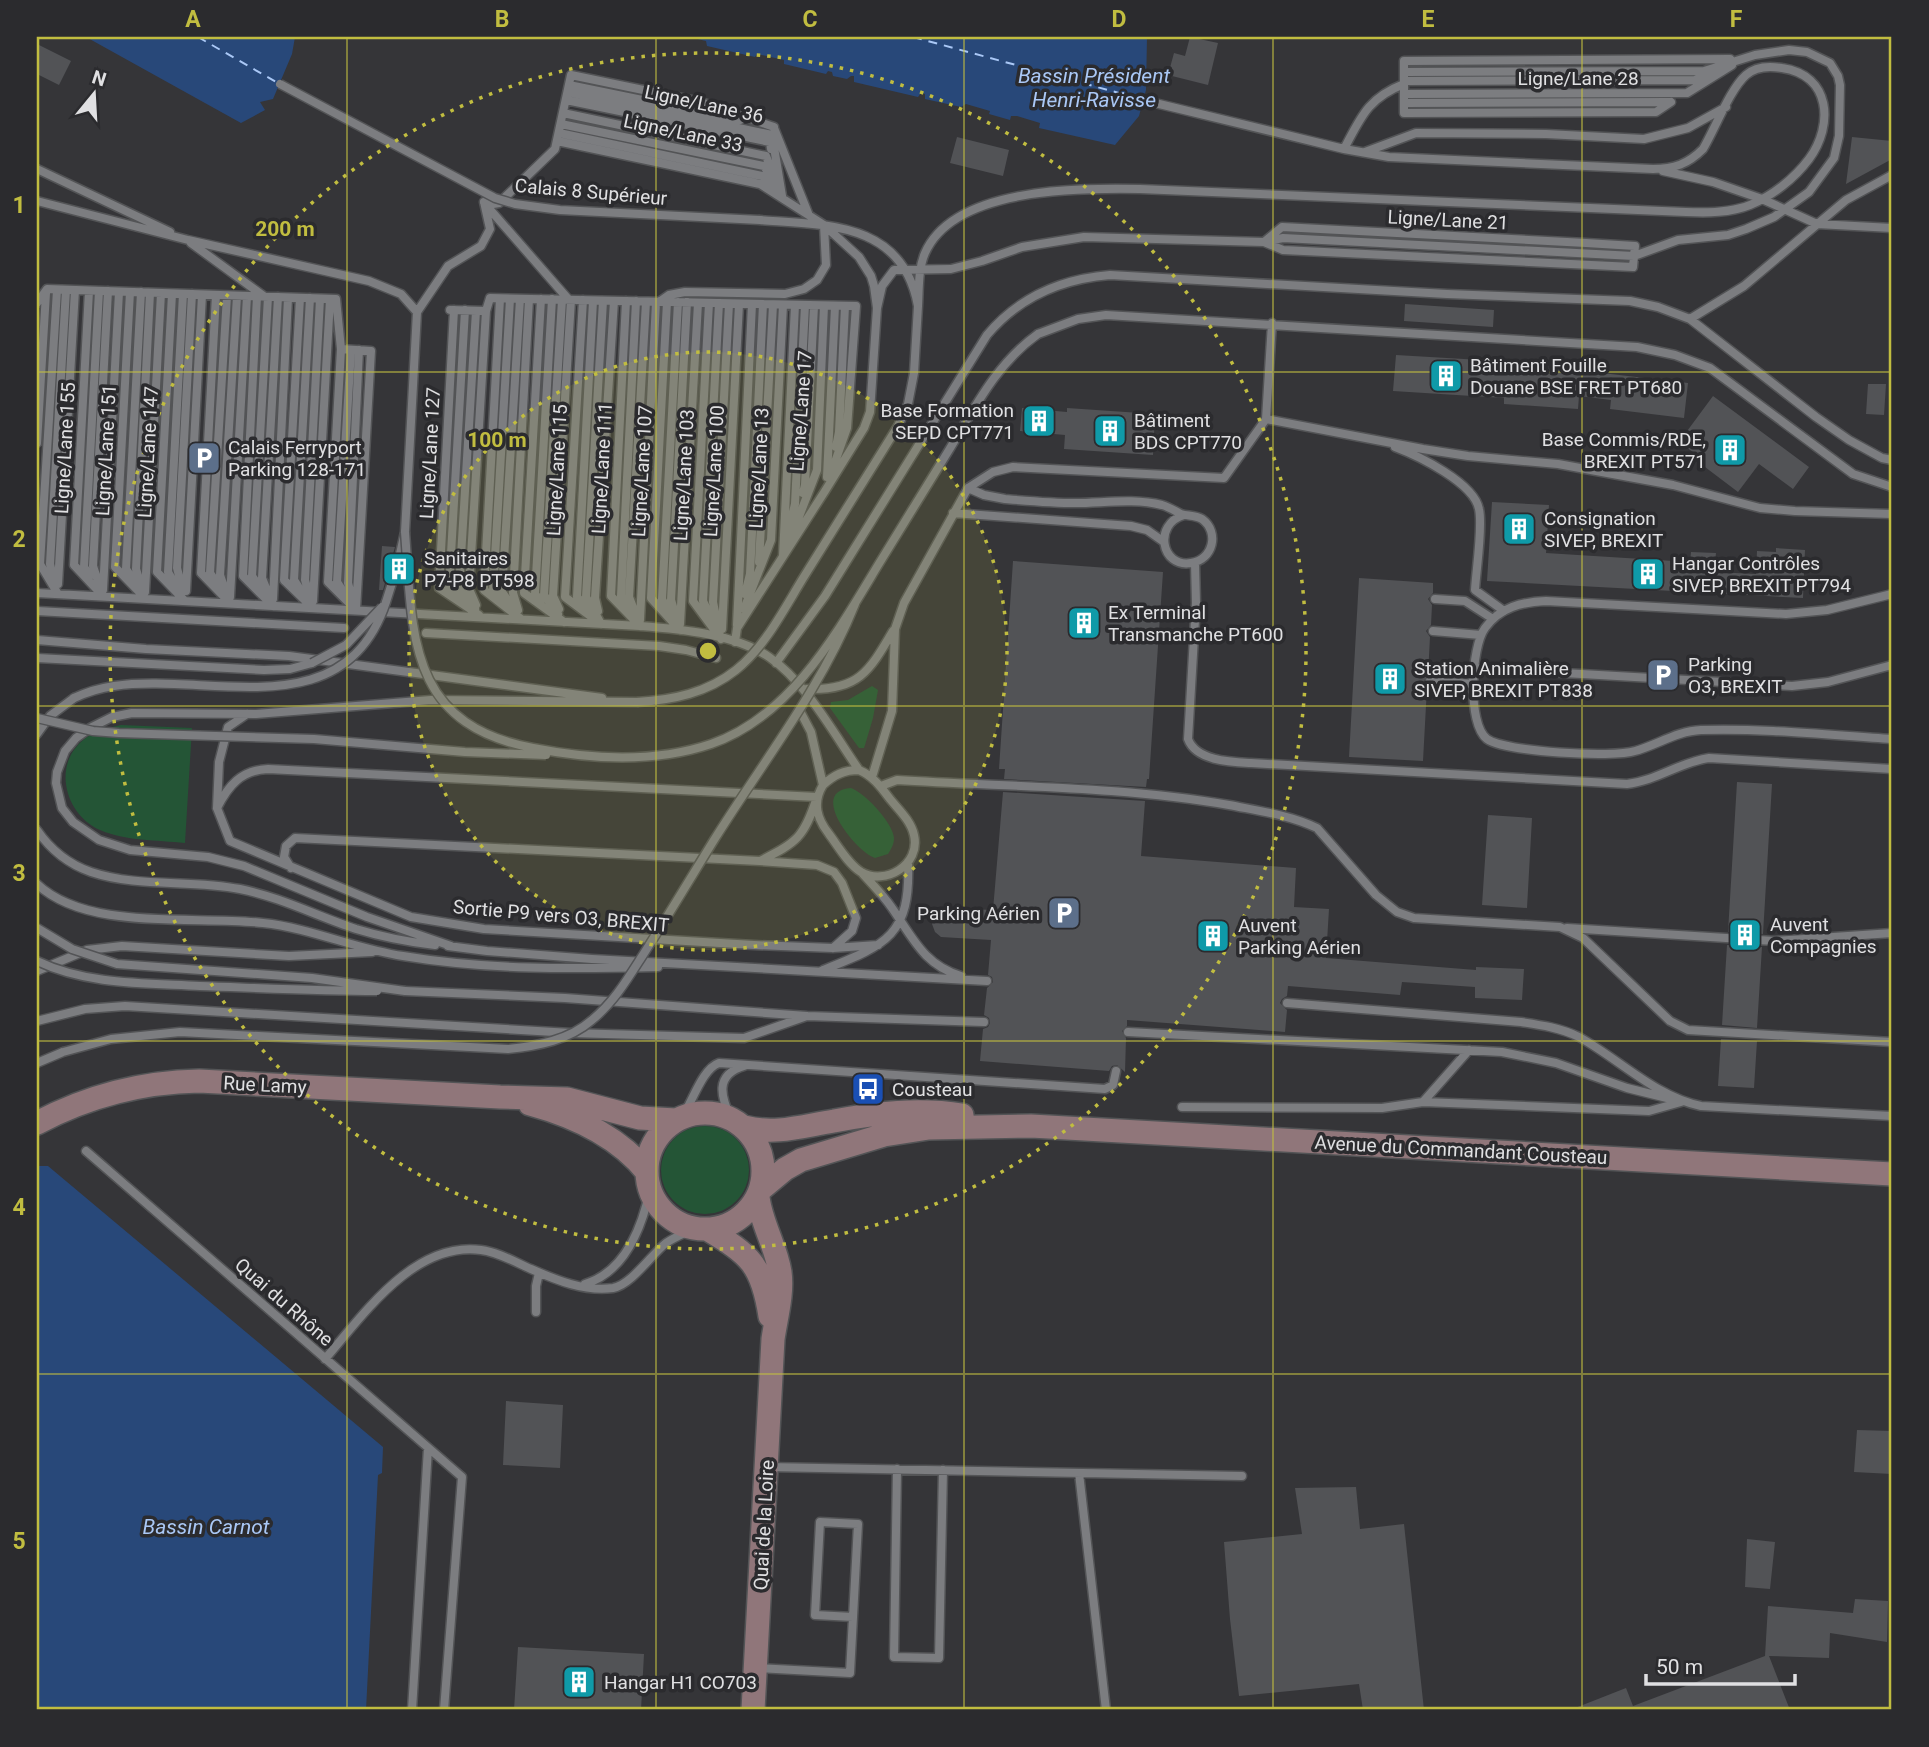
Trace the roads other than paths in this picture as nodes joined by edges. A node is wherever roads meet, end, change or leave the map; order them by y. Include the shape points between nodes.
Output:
1 (1768, 52) junction
2 (1743, 58) junction
3 (1749, 72) junction
4 (1404, 79) junction
5 (280, 84) dead end
6 (568, 92) junction
7 (1687, 93) junction
8 (1404, 98) junction
9 (1671, 102) junction
10 (1156, 103) dead end
11 (1726, 107) junction
12 (563, 113) junction
13 (774, 127) junction
14 (559, 133) junction
15 (1344, 149) junction
16 (1362, 153) junction
17 (37, 169) edge
18 (1653, 169) junction
19 (1892, 175) edge
20 (782, 196) junction
21 (1762, 199) junction
22 (37, 201) edge
23 (484, 202) junction
24 (1787, 209) junction
25 (808, 213) junction
26 (1817, 224) junction
27 (824, 225) junction
28 (1892, 228) edge
29 (188, 240) junction
30 (1265, 242) junction
31 (1634, 256) junction
32 (903, 269) junction
33 (920, 270) junction
34 (66, 290) junction
35 (46, 291) junction
36 (89, 291) junction
37 (104, 291) junction
38 (119, 292) junction
39 (130, 292) junction
40 (145, 293) junction
41 (161, 293) junction
42 (172, 294) junction
43 (187, 294) junction
44 (202, 295) junction
45 (216, 295) junction
46 (227, 296) junction
47 (237, 296) junction
48 (247, 296) junction
49 (267, 297) junction
50 (288, 298) junction
51 (300, 298) junction
52 (315, 298) junction
53 (330, 299) junction
54 (500, 299) junction
55 (510, 299) junction
56 (525, 299) junction
57 (541, 299) junction
58 (552, 299) junction
59 (567, 300) junction
60 (583, 300) junction
61 (593, 300) junction
62 (603, 301) junction
63 (614, 301) junction
64 (631, 301) junction
65 (646, 302) junction
66 (661, 302) junction
67 (682, 302) junction
68 (37, 303) edge
69 (698, 303) junction
70 (709, 303) junction
71 (729, 303) junction
72 (752, 304) junction
73 (768, 304) junction
74 (783, 305) junction
75 (795, 305) junction
76 (809, 305) junction
77 (824, 306) junction
78 (840, 306) junction
79 (918, 306) junction
80 (877, 309) junction
81 (465, 310) junction
82 (476, 311) junction
83 (486, 311) junction
84 (416, 312) junction
85 (1690, 320) junction
86 (1272, 323) junction
87 (341, 349) junction
88 (355, 350) junction
89 (1266, 419) junction
90 (1371, 438) junction
91 (37, 443) edge
92 (1892, 460) edge
93 (1892, 487) edge
94 (968, 488) junction
95 (825, 491) junction
96 (953, 513) junction
97 (1892, 514) edge
98 (1184, 515) junction
99 (405, 532) junction
100 (1164, 542) junction
101 (783, 556) junction
102 (1195, 563) junction
103 (37, 572) edge
104 (37, 593) edge
105 (58, 594) junction
106 (1892, 594) edge
107 (103, 596) junction
108 (145, 598) junction
109 (1435, 599) dead end
110 (185, 601) junction
111 (386, 602) junction
112 (230, 603) junction
113 (855, 604) junction
114 (273, 606) junction
115 (313, 608) junction
116 (356, 610) junction
117 (37, 611) edge
118 (1504, 611) junction
119 (482, 617) junction
120 (1493, 619) junction
121 (521, 620) junction
122 (564, 622) junction
123 (601, 624) junction
124 (640, 626) junction
125 (344, 628) dead end
126 (737, 628) junction
127 (895, 629) junction
128 (680, 630) junction
129 (1433, 631) dead end
130 (426, 633) dead end
131 (1481, 635) junction
132 (721, 639) junction
133 (37, 640) edge
134 (735, 642) junction
135 (38, 658) edge
136 (716, 658) dead end
137 (776, 663) junction
138 (1892, 665) edge
139 (1476, 668) junction
140 (1430, 681) dead end
141 (1475, 684) junction
142 (802, 689) junction
143 (636, 702) junction
144 (801, 713) dead end
145 (247, 714) junction
146 (37, 718) edge
147 (37, 734) edge
148 (1892, 739) edge
149 (570, 755) junction
150 (1892, 768) edge
151 (859, 770) junction
152 (872, 777) junction
153 (824, 785) junction
154 (881, 786) junction
155 (817, 797) junction
156 (217, 808) junction
157 (37, 830) edge
158 (760, 862) junction
159 (908, 862) junction
160 (290, 868) junction
161 (861, 872) junction
162 (37, 884) edge
163 (901, 921) junction
164 (37, 928) edge
165 (1560, 928) junction
166 (1892, 933) edge
167 (451, 946) junction
168 (878, 946) junction
169 (834, 948) junction
170 (378, 951) junction
171 (37, 961) edge
172 (732, 966) junction
173 (37, 971) edge
174 (821, 971) junction
175 (977, 980) junction
176 (987, 981) dead end
177 (404, 991) junction
178 (1287, 1003) dead end
179 (807, 1016) junction
180 (37, 1021) edge
181 (984, 1022) dead end
182 (1128, 1032) dead end
183 (1892, 1042) edge
184 (1469, 1050) junction
185 (37, 1063) edge
186 (747, 1066) junction
187 (1116, 1071) dead end
188 (500, 1097) junction
189 (1423, 1102) junction
190 (1681, 1102) junction
191 (1182, 1107) dead end
192 (1892, 1116) edge
193 (679, 1119) junction
194 (37, 1123) edge
195 (737, 1123) junction
196 (1031, 1126) junction
197 (86, 1152) dead end
198 (1892, 1174) edge
199 (649, 1181) junction
200 (759, 1193) junction
201 (701, 1229) junction
202 (539, 1273) junction
203 (575, 1285) junction
204 (536, 1312) dead end
205 (773, 1339) junction
206 (325, 1359) junction
207 (428, 1448) junction
208 (767, 1466) junction
209 (897, 1469) junction
210 (943, 1470) junction
211 (1079, 1473) junction
212 (1242, 1476) dead end
213 (853, 1617) junction
214 (756, 1668) junction
215 (412, 1710) edge
216 (444, 1710) edge
217 (753, 1710) edge
218 (1106, 1710) edge

1 - 2 lane
1 - 3 lane
1 - 24 lane via 1816,55 1830,64 1840,85 1841,122 1834,158 1809,192
2 - 4 lane via 1704,71
2 - 4 lane via 1404,61
2 - 7 lane
3 - 11 lane
3 - 21 lane via 1776,67 1805,75 1820,93 1824,116 1810,158
4 - 8 lane
4 - 15 lane via 1365,110
5 - 27 lane, Calais 8 Supérieur, bridge via 495,198 515,204
6 - 12 lane
6 - 13 lane
6 - 13 lane via 571,75 701,102
6 - 20 lane, Ligne/Lane 36 via 772,135
7 - 8 lane, Ligne/Lane 28
7 - 9 lane
8 - 9 lane
8 - 9 lane via 1404,113 1656,112
10 - 15 lane
11 - 16 lane via 1688,128 1644,139 1416,133
11 - 18 lane via 1694,158 1676,167
12 - 14 lane
12 - 20 lane via 766,156
13 - 25 lane
14 - 20 lane via 760,184
14 - 20 lane, Ligne/Lane 33 via 764,166
14 - 23 lane via 555,149 499,203
15 - 16 lane
16 - 18 lane
17 - 29 lane
18 - 21 lane
19 - 26 lane via 1846,200
20 - 25 lane
21 - 24 lane
21 - 33 lane via 1734,210 1696,213 1227,191 1071,190 1002,201 953,220 930,244
22 - 29 lane
23 - 59 lane
23 - 84 lane via 490,229 481,246 447,266
24 - 26 lane
24 - 31 lane via 1728,235 1678,240
25 - 27 lane
26 - 28 lane
26 - 85 lane via 1744,286
27 - 32 lane, Calais 8 Supérieur via 867,235
27 - 66 lane via 826,265 817,280 804,289 785,294 685,292
27 - 80 lane via 865,265
29 - 49 lane
29 - 84 lane via 369,281 401,294
30 - 31 lane via 1283,238
30 - 31 lane via 1283,250 1633,267
30 - 31 lane, Ligne/Lane 21 via 1282,227 1635,246
30 - 33 lane via 1084,237 1022,247 962,267
32 - 33 lane
32 - 79 lane
32 - 80 lane via 887,276
33 - 79 lane
34 - 35 lane
34 - 36 lane
34 - 105 lane
34 - 105 lane via 40,564
35 - 68 lane
35 - 91 lane
36 - 37 lane
36 - 107 lane, Ligne/Lane 155 via 74,565
37 - 38 lane
37 - 107 lane via 93,566
38 - 39 lane
38 - 107 lane
39 - 40 lane
39 - 108 lane, Ligne/Lane 151 via 115,567
40 - 41 lane
40 - 108 lane via 136,569
41 - 42 lane
41 - 108 lane
42 - 43 lane
42 - 110 lane, Ligne/Lane 147 via 157,572
43 - 44 lane
43 - 110 lane via 177,568
44 - 45 lane
44 - 110 lane
45 - 46 lane
45 - 112 lane via 201,573
46 - 47 lane
46 - 112 lane via 210,573
47 - 48 lane
47 - 112 lane via 220,575
48 - 49 lane
48 - 112 lane
49 - 50 lane
49 - 114 lane via 262,578
49 - 114 lane via 243,576
50 - 51 lane
50 - 114 lane
51 - 52 lane
51 - 115 lane via 284,580
52 - 53 lane
52 - 115 lane via 305,580
53 - 87 lane via 336,299
53 - 115 lane
54 - 55 lane
54 - 83 lane via 490,298
54 - 121 lane via 484,590
55 - 56 lane
55 - 121 lane via 493,591
56 - 57 lane
56 - 121 lane via 513,593
57 - 58 lane
57 - 122 lane via 524,593
58 - 59 lane
58 - 122 lane via 535,594
59 - 60 lane
59 - 122 lane via 553,596
60 - 61 lane
60 - 123 lane, Ligne/Lane 115 via 565,597
61 - 62 lane
61 - 123 lane via 576,597
62 - 63 lane
62 - 123 lane via 586,597
63 - 64 lane
63 - 123 lane via 595,598
64 - 65 lane
64 - 124 lane via 621,596
65 - 66 lane
65 - 124 lane via 629,597
66 - 67 lane
66 - 124 lane
66 - 128 lane, Ligne/Lane 107 via 651,598
67 - 69 lane
67 - 128 lane via 671,600
69 - 70 lane
69 - 128 lane
70 - 71 lane
70 - 132 lane, Ligne/Lane 103 via 693,601
71 - 72 lane
71 - 132 lane, Ligne/Lane 100
71 - 132 lane via 703,601
72 - 73 lane
72 - 126 lane
73 - 74 lane
73 - 126 lane via 750,575
74 - 75 lane
74 - 126 lane, Ligne/Lane 13 via 771,540
75 - 76 lane
75 - 101 lane
76 - 77 lane
76 - 101 lane via 794,504
77 - 78 lane
77 - 101 lane, Ligne/Lane 17 via 817,471
78 - 95 lane
78 - 95 lane via 856,306 847,428
79 - 143 lane, bridge via 914,373 898,426 756,650 737,669 698,691 668,700
80 - 95 lane via 870,412
81 - 82 lane
81 - 119 lane via 449,589
81 - 119 lane, Ligne/Lane 127 via 452,310 439,588
82 - 83 lane
82 - 119 lane via 459,589
83 - 119 lane via 469,589
84 - 99 lane
85 - 92 lane via 1827,425
85 - 137 lane via 1630,301 1110,275 1057,285 1011,310 987,335 825,596
86 - 89 lane
86 - 93 lane via 1621,345 1675,355 1719,374 1853,474
86 - 113 lane, bridge via 1106,315 1078,318 1038,334 1015,352 991,381
87 - 88 lane
87 - 116 lane via 328,582
88 - 116 lane via 348,583
88 - 116 lane via 371,351
89 - 90 lane
89 - 94 lane via 1224,478 1013,467 993,472
90 - 97 lane via 1468,456 1558,464 1673,485 1760,508
90 - 118 lane via 1437,466 1463,485 1479,508 1475,590
94 - 96 lane
94 - 98 lane via 1006,499 1154,504
95 - 101 lane
96 - 100 lane via 1131,526
96 - 127 lane via 908,594
98 - 100 lane via 1165,531
98 - 102 lane via 1200,518 1212,534 1208,554
99 - 111 lane, bridge
99 - 149 lane, bridge via 414,640 423,669 438,694 459,717 488,734
100 - 102 lane via 1175,560
101 - 126 lane
102 - 150 lane via 1188,739 1200,753 1217,759 1628,784 1709,758
103 - 105 lane
104 - 105 lane
105 - 107 lane
106 - 118 lane via 1827,610 1786,614 1546,601 1521,602
107 - 108 lane
108 - 110 lane
109 - 120 lane via 1465,601
110 - 112 lane
111 - 135 lane, bridge via 346,645 323,659 290,668
111 - 147 lane, bridge via 377,626 361,648 309,680 273,687 126,684 94,690 57,709
112 - 114 lane
113 - 149 lane, bridge via 798,682 740,730 712,744 674,753
113 - 185 lane, bridge via 825,668 651,942 615,996 581,1029 544,1043 508,1049 180,1032 111,1039
114 - 115 lane
115 - 116 lane
116 - 119 lane
117 - 125 lane
118 - 120 lane
119 - 121 lane
120 - 131 lane
121 - 122 lane
122 - 123 lane
123 - 124 lane
124 - 128 lane
126 - 134 lane
127 - 142 lane via 863,676 824,690
127 - 152 lane via 892,711
128 - 132 lane
129 - 131 lane
130 - 136 lane via 659,646
131 - 139 lane
132 - 134 lane
133 - 143 lane via 289,656
134 - 137 lane
137 - 142 lane
138 - 139 lane via 1792,686
139 - 141 lane
140 - 141 lane
141 - 148 lane via 1477,725 1487,739 1518,748 1613,755 1696,731 1731,729
142 - 151 lane
143 - 145 lane via 431,700
144 - 153 lane via 811,732
145 - 156 lane, Sortie P9 vers O3, BREXIT via 228,727 219,762
145 - 167 lane via 132,713 97,723 76,738 60,761 56,783 62,808 80,829 109,845 233,862
146 - 149 lane, bridge via 119,733 326,739 465,752
151 - 152 lane
151 - 153 lane via 839,774
152 - 154 lane
153 - 155 lane
154 - 159 lane via 914,835
154 - 165 lane via 897,780 1155,794 1267,812 1317,828 1397,912 1413,918
155 - 156 lane via 268,769 232,783
155 - 158 lane via 808,826 792,844
155 - 161 lane via 821,823
156 - 160 lane, Sortie P9 vers O3, BREXIT via 230,841
157 - 167 lane via 62,857 101,875 237,888 383,937
158 - 160 lane via 295,838 285,846
158 - 169 lane via 817,865 834,872 856,918 852,931
159 - 161 lane via 887,876
159 - 163 lane
160 - 169 lane, Sortie P9 vers O3, BREXIT via 411,916 484,929
161 - 163 lane
162 - 170 lane via 67,904 95,914 261,922
163 - 168 lane
163 - 175 lane via 928,959 946,971
164 - 177 lane, bridge via 72,949 117,964 312,978
165 - 166 lane via 1774,941
165 - 183 lane via 1583,939 1670,1021 1688,1030
167 - 172 lane
168 - 169 lane, Sortie P9 vers O3, BREXIT
168 - 174 lane
170 - 172 lane via 501,967
170 - 173 lane via 289,956 122,946 87,950
171 - 177 lane, bridge via 82,976 122,982
172 - 174 lane
174 - 175 lane
175 - 176 lane
177 - 179 lane via 578,998
178 - 190 lane via 1555,1028 1580,1038
179 - 180 lane via 744,1038 571,1033 125,1006 85,1009
179 - 181 lane
182 - 184 lane
184 - 189 lane
184 - 190 lane via 1529,1056
186 - 187 lane via 1105,1088 1113,1085
186 - 193 lane via 712,1066
186 - 195 lane via 731,1071 723,1084 723,1099
188 - 193 street, Rue Lamy via 567,1099 640,1118
188 - 194 street, Rue Lamy via 181,1081 101,1095
188 - 199 street, Rue Lamy via 539,1107 606,1135 625,1149
189 - 190 lane via 1649,1111
189 - 191 lane via 1382,1108
190 - 192 lane
193 - 195 street via 709,1113
193 - 199 street via 654,1142
195 - 196 street, Avenue du Commandant Cousteau via 780,1132 912,1111
195 - 200 street via 756,1142 762,1156 764,1175
196 - 198 street, Avenue du Commandant Cousteau
196 - 200 street, Avenue du Commandant Cousteau via 929,1128 884,1135 801,1160
197 - 206 lane, Quai du Rhône
199 - 201 street via 658,1205 669,1216
199 - 203 lane via 642,1224 625,1254 595,1281
200 - 201 street via 737,1220
200 - 205 street, Quai de la Loire via 761,1219 781,1280
201 - 203 lane via 666,1244 619,1286
201 - 205 street, Quai de la Loire via 743,1253 758,1270
202 - 203 lane
202 - 204 lane
202 - 206 lane via 480,1250 429,1257 375,1303
205 - 208 street, Quai de la Loire
206 - 207 lane, Quai du Rhône
207 - 215 lane
207 - 216 lane, Quai du Rhône via 462,1477
208 - 209 lane
208 - 214 street, Quai de la Loire
209 - 210 lane
209 - 210 lane via 894,1657 939,1658
210 - 211 lane
211 - 212 lane
211 - 218 lane
213 - 213 lane via 858,1524 820,1522 815,1615
213 - 214 lane via 850,1673
214 - 217 street, Quai de la Loire

